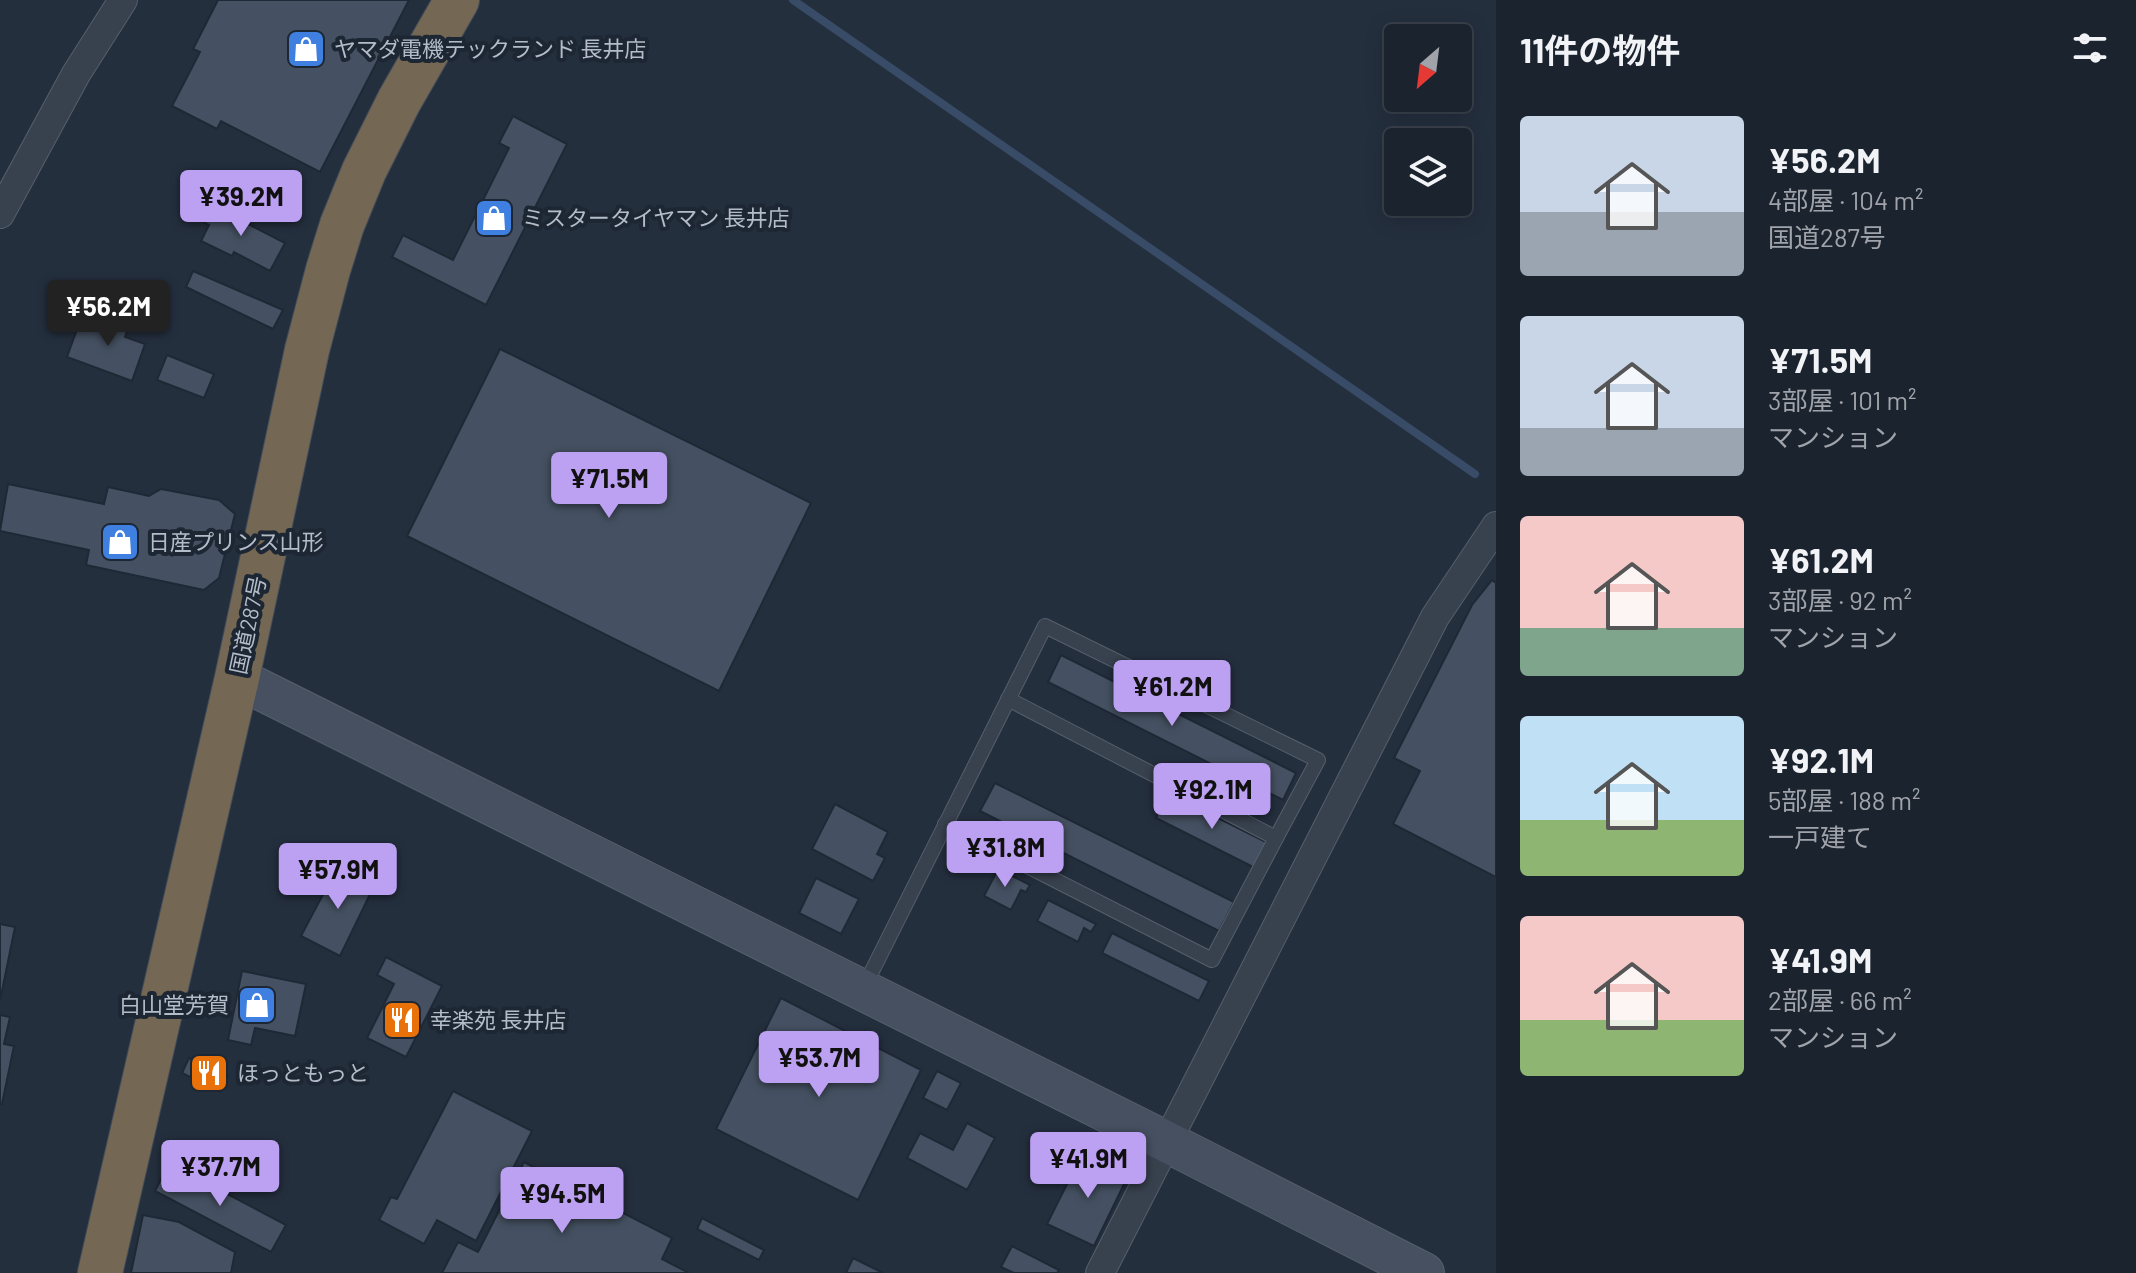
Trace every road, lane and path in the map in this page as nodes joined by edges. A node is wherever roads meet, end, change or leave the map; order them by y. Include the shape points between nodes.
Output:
1 (123, 0) edge
2 (457, 0) edge
3 (0, 214) edge
4 (1496, 526) edge
5 (237, 678) junction
6 (1008, 699) junction
7 (945, 824) junction
8 (1276, 838) junction
9 (862, 990) junction
10 (1165, 1141) junction
11 (100, 1273) edge
12 (1100, 1273) edge
13 (1424, 1273) edge

1 - 3 street
2 - 5 highway, 国道287号 via 399,101 342,225 307,350
4 - 10 street via 1435,617
5 - 9 street
5 - 11 highway, 国道287号
6 - 7 lane
6 - 8 lane
6 - 8 lane via 1045,626 1318,760
7 - 8 lane via 1212,960
7 - 9 lane
9 - 10 street
10 - 12 street
10 - 13 street

